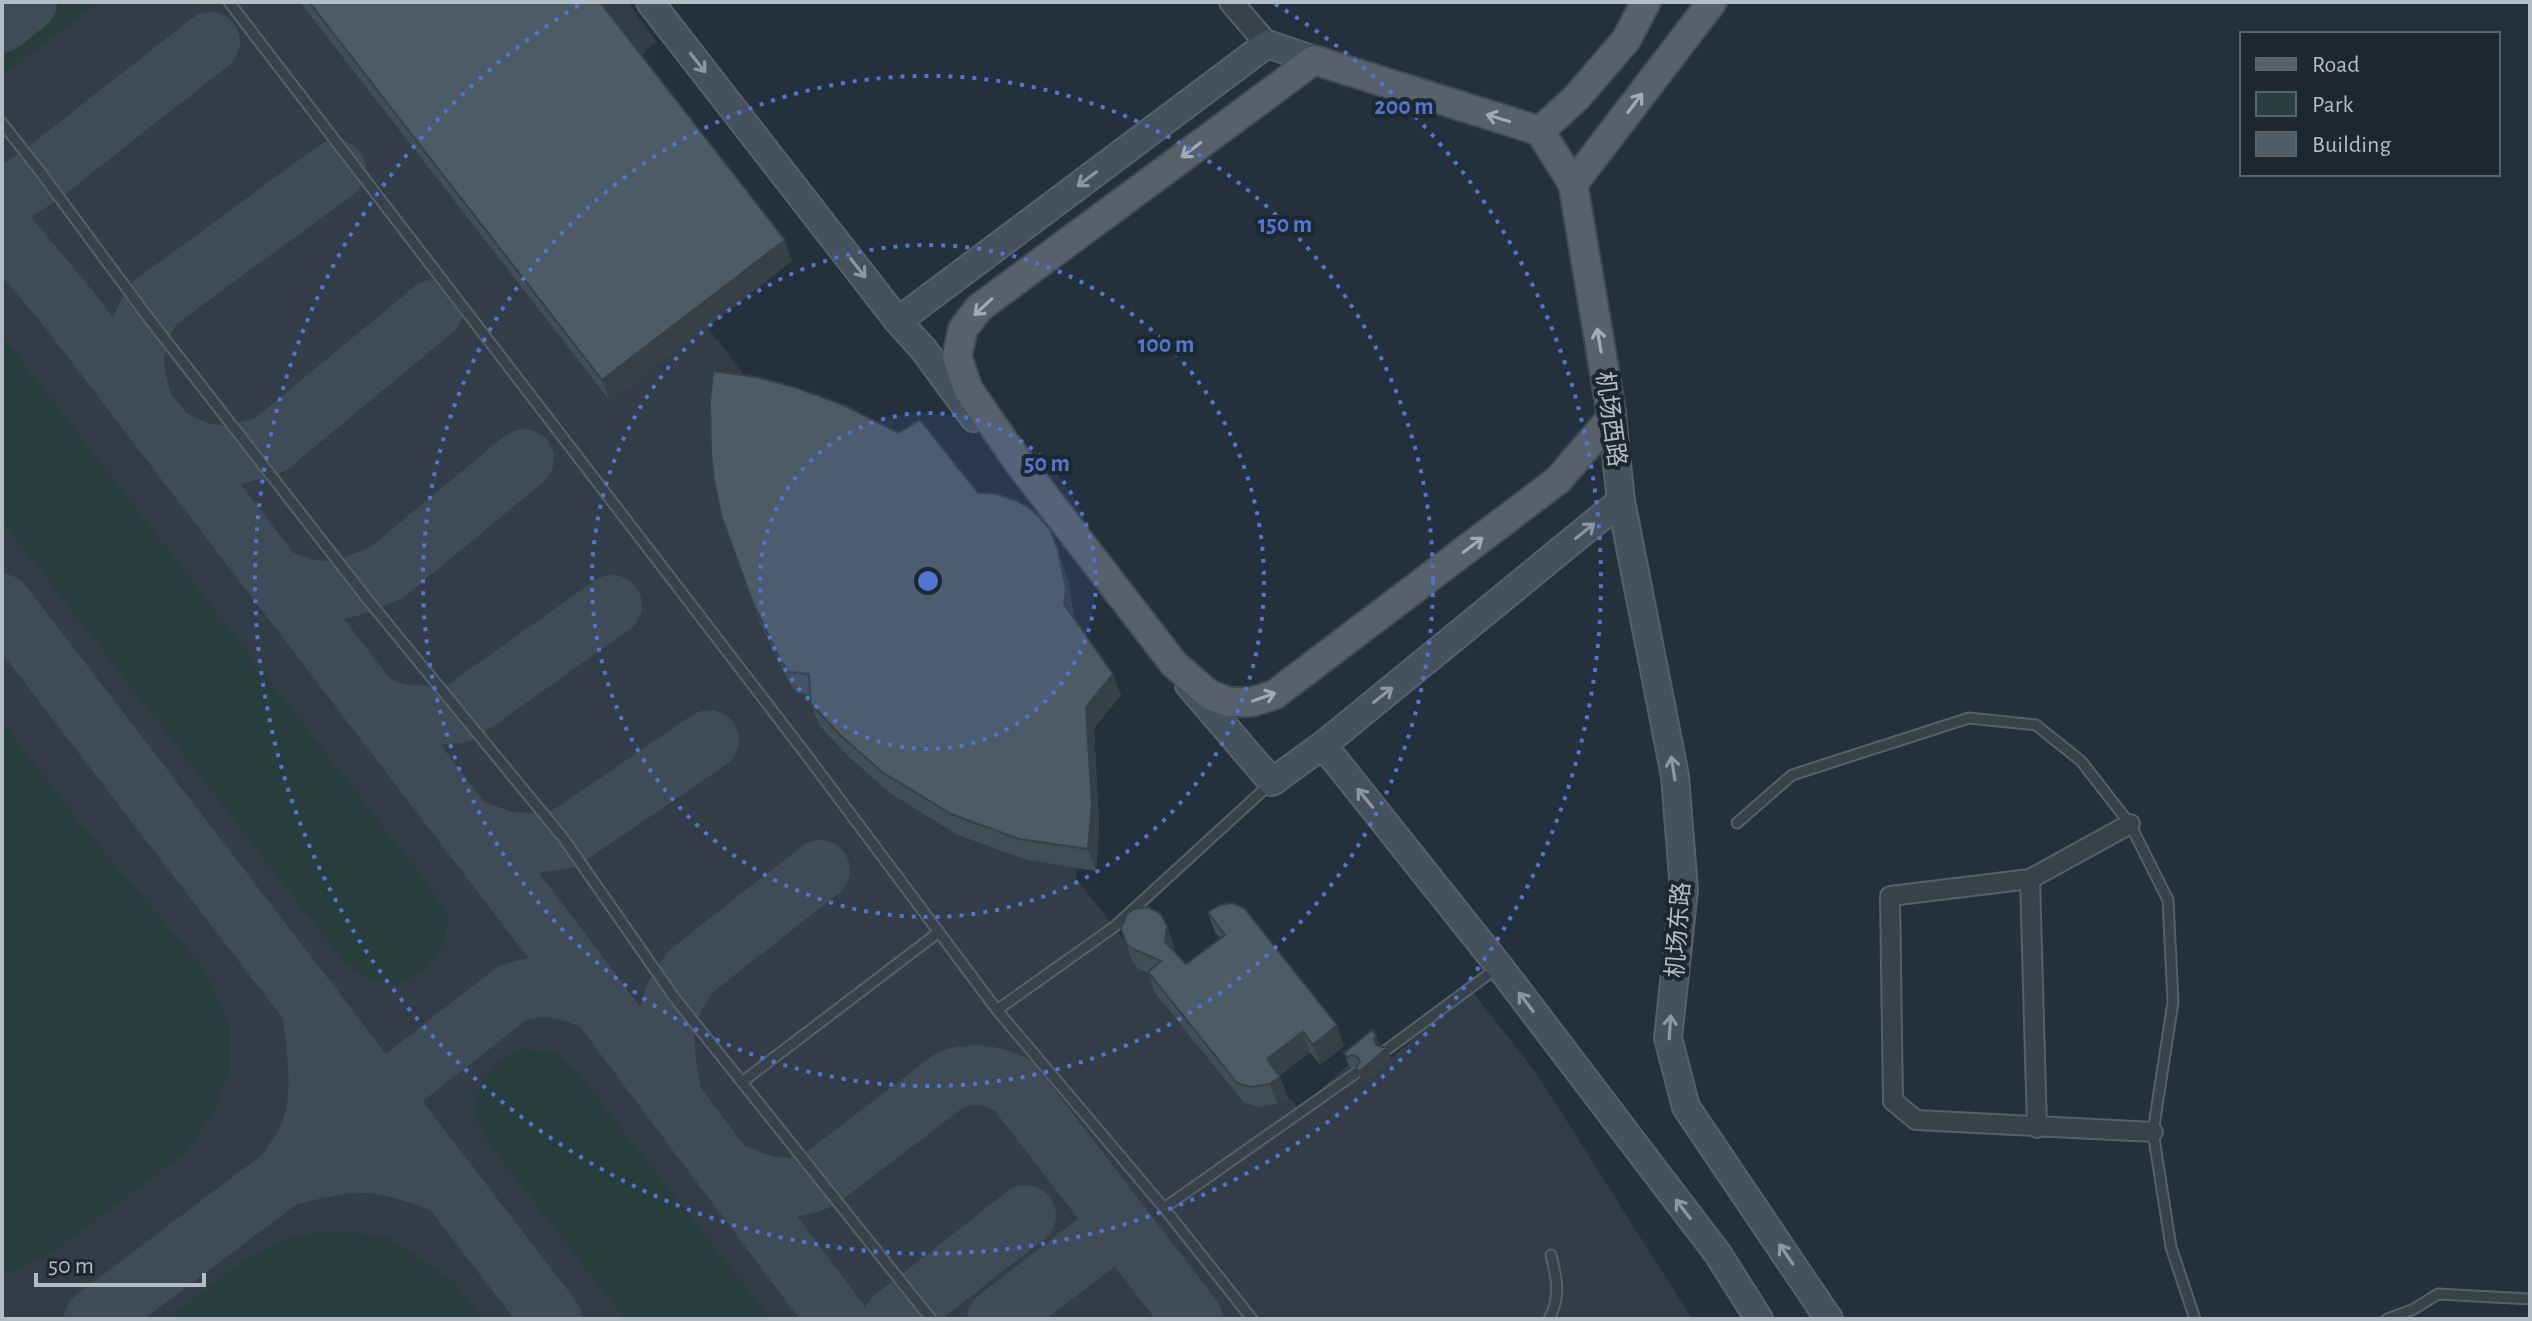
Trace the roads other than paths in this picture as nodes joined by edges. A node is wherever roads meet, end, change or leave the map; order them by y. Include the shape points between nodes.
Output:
1 (229, 2) edge
2 (650, 2) edge
3 (1231, 2) edge
4 (1646, 2) edge
5 (1712, 2) edge
6 (1267, 44) junction
7 (1314, 60) junction
8 (2, 123) edge
9 (1540, 131) junction
10 (1573, 184) junction
11 (898, 321) junction
12 (1612, 417) junction
13 (1621, 501) junction
14 (1323, 745) junction
15 (1272, 782) junction
16 (1737, 823) dead end
17 (2130, 824) junction
18 (2030, 879) junction
19 (939, 932) junction
20 (1499, 966) junction
21 (997, 1010) junction
22 (1385, 1051) edge
23 (1356, 1073) edge
24 (742, 1082) junction
25 (2037, 1128) junction
26 (2153, 1132) junction
27 (1164, 1208) junction
28 (1551, 1255) dead end
29 (2530, 1299) edge
30 (931, 1319) edge
31 (1252, 1319) edge
32 (1549, 1319) edge
33 (1759, 1319) edge
34 (1829, 1319) edge
35 (2195, 1319) edge
36 (2387, 1319) edge

1 - 19 lane
2 -> 11 main road
3 - 6 street
4 - 9 main road via 1626,40
10 -> 5 main road
6 - 7 main road
6 -> 11 main road
9 -> 7 main road
7 -> 12 main road via 979,308 963,329 957,356 968,389 1174,664 1210,695 1229,702 1274,695 1558,480
8 - 24 lane via 368,600 564,839 674,997
9 - 10 main road
12 -> 10 main road, 机场西路
11 - 15 main road via 1123,607
12 - 13 main road, 机场西路
14 -> 13 main road, 机场西路
34 -> 13 main road, 机场东路 via 1686,1107 1668,1038 1684,890 1675,776
14 - 15 main road, 机场西路
20 -> 14 main road
15 - 21 lane via 1114,927
16 - 17 lane via 1792,775 1969,718 2036,725 2081,761
17 - 18 street
17 - 26 lane via 2168,900 2173,1002
18 - 25 street
18 - 25 street via 1890,896 1893,1101 1916,1120
19 - 21 lane
19 - 24 lane
20 - 22 lane
33 -> 20 main road via 1718,1254
21 - 27 lane
23 - 27 lane
24 - 30 lane
25 - 26 street
26 - 35 lane via 2171,1247
27 - 31 lane
28 - 32 lane via 1559,1291
29 - 36 lane via 2438,1294

